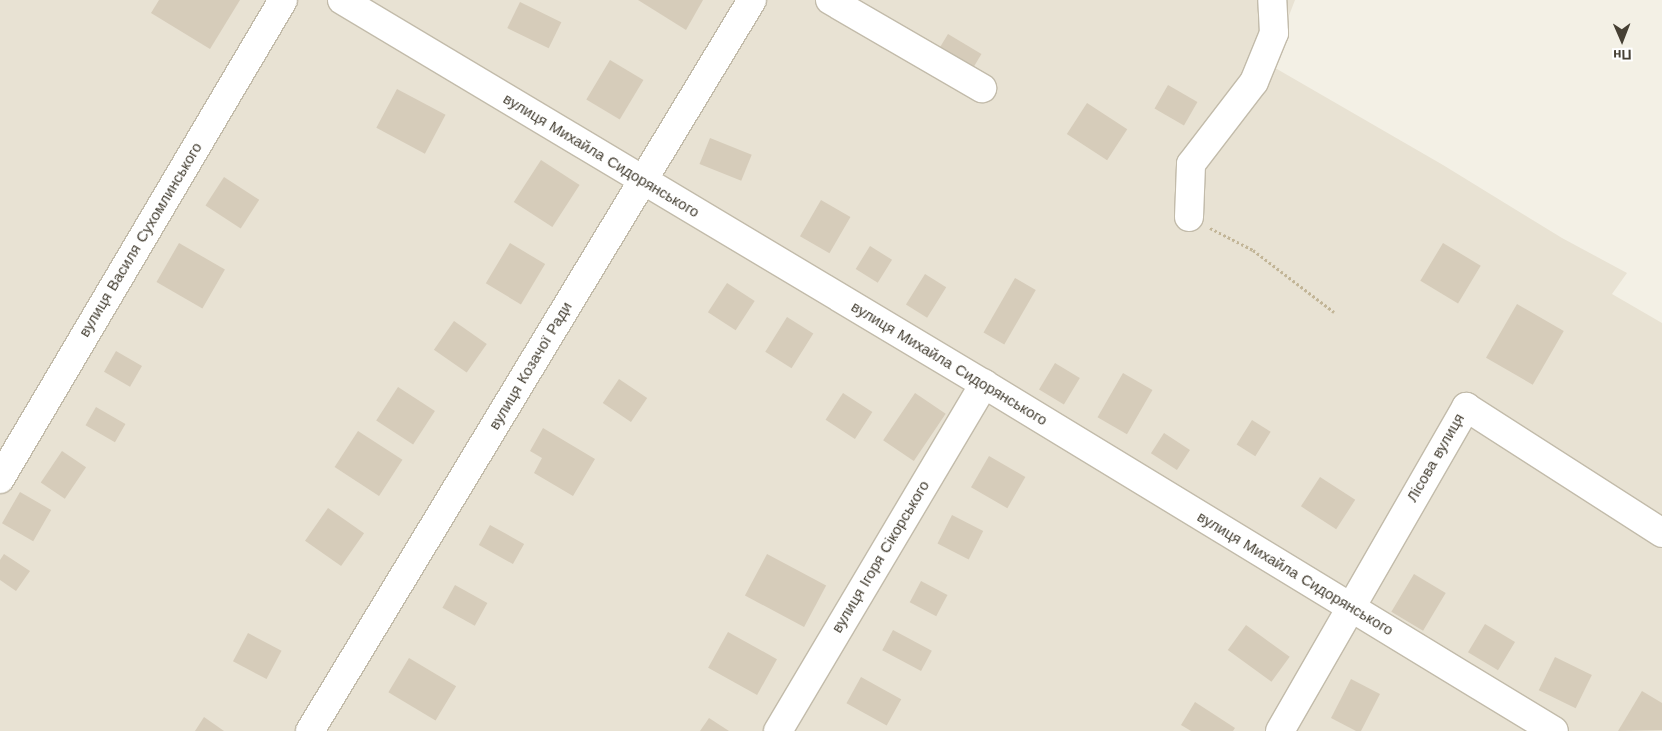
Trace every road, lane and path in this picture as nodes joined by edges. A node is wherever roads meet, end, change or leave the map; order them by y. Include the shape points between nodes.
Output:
1 (283, 0) edge
2 (342, 0) edge
3 (752, 0) edge
4 (830, 0) edge
5 (1272, 0) edge
6 (982, 88) dead end
7 (642, 181) junction
8 (1189, 217) joint
9 (1334, 312) dead end
10 (984, 384) junction
11 (0, 479) edge
12 (1662, 533) edge
13 (1350, 608) junction
14 (310, 731) edge
15 (778, 731) edge
16 (1280, 731) edge
17 (1554, 731) edge

1 - 11 street, вулиця Василя Сухомлинського
2 - 7 street, вулиця Михайла Сидорянського
3 - 7 street, вулиця Козачої Ради
4 - 6 street
5 - 8 street via 1274,33 1254,82 1192,164
7 - 10 street, вулиця Михайла Сидорянського
7 - 14 street, вулиця Козачої Ради
8 - 9 path via 1253,250
10 - 13 street, вулиця Михайла Сидорянського
10 - 15 street, вулиця Ігоря Сікорського
12 - 13 street, Лісова вулиця via 1466,407
13 - 16 street
13 - 17 street, вулиця Михайла Сидорянського

